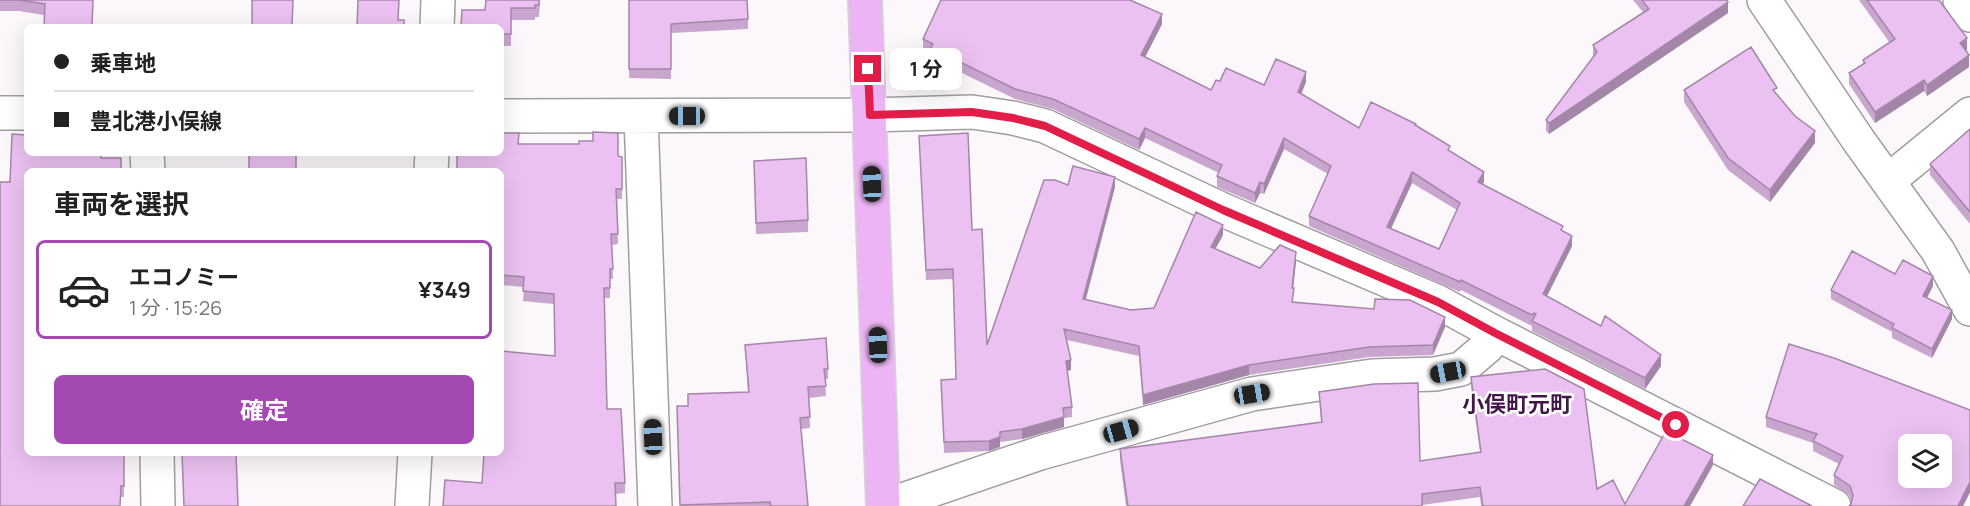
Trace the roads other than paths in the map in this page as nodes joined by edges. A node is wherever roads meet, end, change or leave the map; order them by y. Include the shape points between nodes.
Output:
1 (438, 0) edge
2 (865, 0) edge
3 (1764, 0) edge
4 (1960, 0) edge
5 (1970, 15) edge
6 (437, 24) edge
7 (0, 113) edge
8 (24, 113) edge
9 (1970, 114) edge
10 (870, 115) junction
11 (504, 116) edge
12 (641, 116) junction
13 (1888, 181) junction
14 (1970, 309) edge
15 (1495, 333) junction
16 (157, 456) edge
17 (415, 456) edge
18 (158, 506) edge
19 (412, 506) edge
20 (655, 506) edge
21 (884, 506) edge
22 (1834, 506) edge

1 - 6 street
2 - 10 main road
3 - 13 street
4 - 5 street
7 - 8 street
9 - 13 street
10 - 12 street
10 - 15 street via 972,112 1045,126 1223,210 1438,302
10 - 21 main road
11 - 12 street
12 - 20 street
13 - 14 street via 1938,251
15 - 21 street via 1488,346 1461,369 1372,376 1252,394 1040,453
15 - 22 street
16 - 18 street
17 - 19 street

